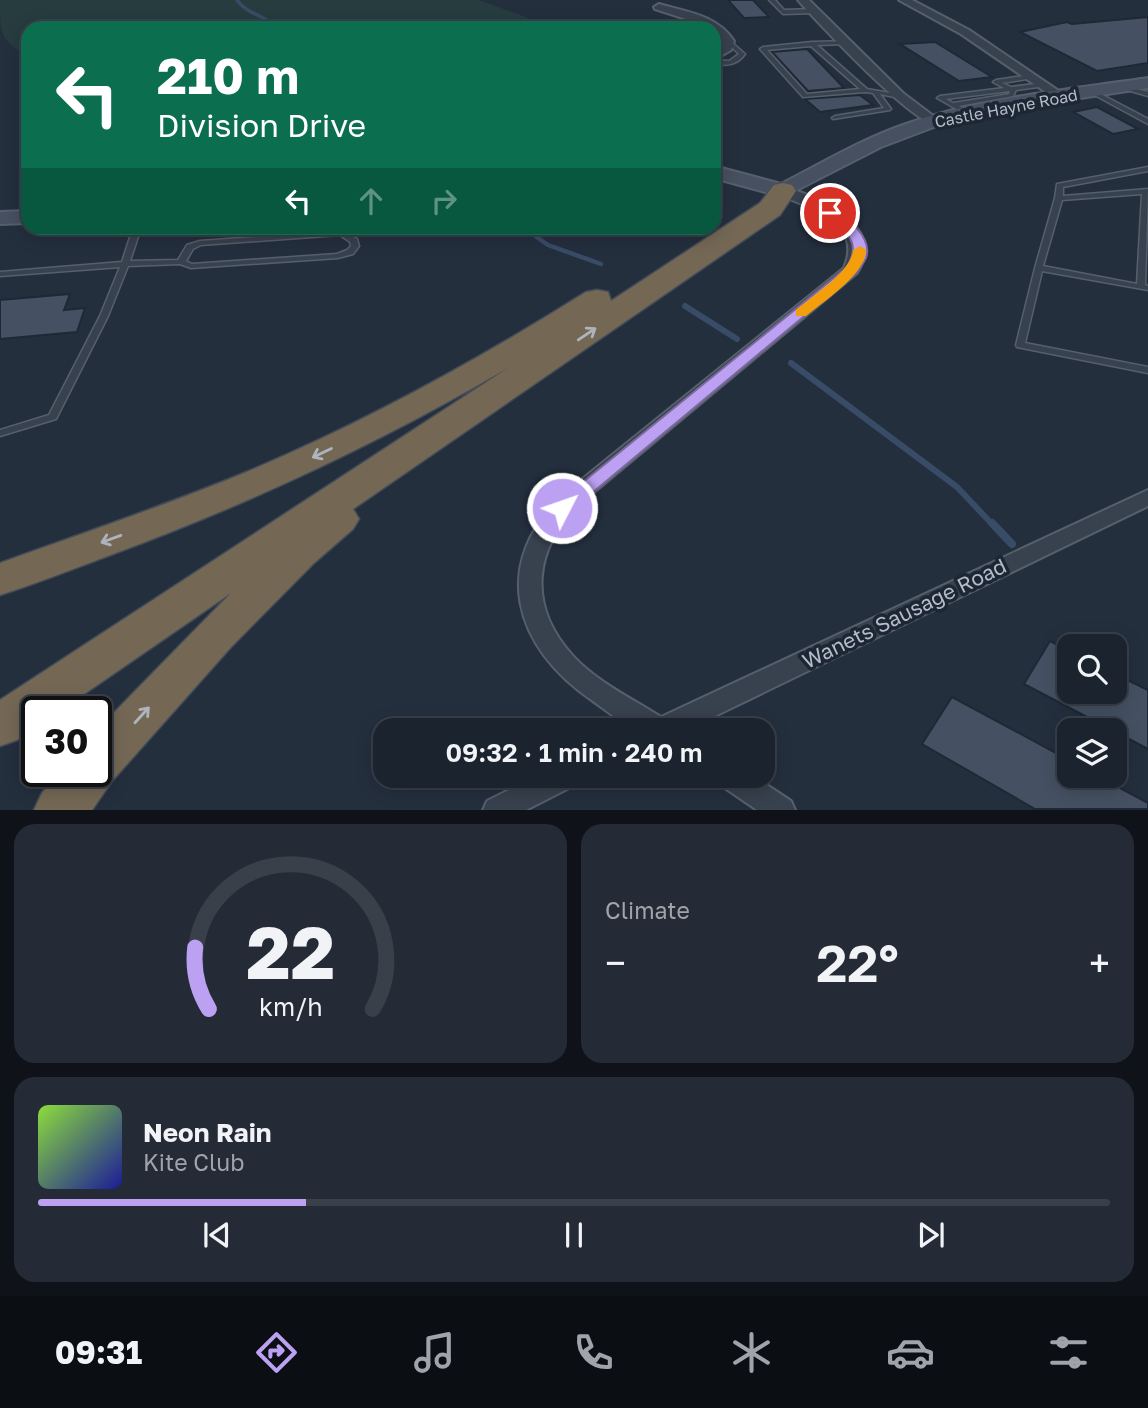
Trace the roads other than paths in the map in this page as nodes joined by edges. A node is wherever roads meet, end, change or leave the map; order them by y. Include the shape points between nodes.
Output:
1 (772, 0) edge
2 (803, 0) edge
3 (904, 0) edge
4 (655, 4) edge
5 (815, 11) junction
6 (673, 21) edge
7 (704, 21) edge
8 (721, 33) edge
9 (721, 36) edge
10 (728, 40) junction
11 (848, 42) junction
12 (812, 44) junction
13 (721, 52) edge
14 (721, 63) edge
15 (1031, 77) junction
16 (1148, 83) edge
17 (1043, 85) junction
18 (1122, 87) junction
19 (865, 90) junction
20 (1013, 91) junction
21 (876, 92) junction
22 (1091, 92) junction
23 (1148, 94) edge
24 (899, 96) junction
25 (1060, 96) junction
26 (1031, 101) junction
27 (959, 109) junction
28 (835, 118) dead end
29 (931, 121) junction
30 (1148, 122) edge
31 (1148, 169) edge
32 (721, 174) edge
33 (783, 191) junction
34 (1147, 191) edge
35 (1059, 198) junction
36 (21, 218) edge
37 (721, 218) edge
38 (0, 219) edge
39 (134, 235) edge
40 (314, 235) edge
41 (345, 235) edge
42 (696, 235) edge
43 (181, 262) junction
44 (124, 264) junction
45 (1040, 268) junction
46 (0, 274) edge
47 (1144, 288) edge
48 (575, 314) junction
49 (1148, 370) edge
50 (530, 372) junction
51 (0, 433) edge
52 (1148, 497) edge
53 (0, 579) edge
54 (0, 697) edge
55 (642, 718) edge
56 (685, 718) edge
57 (0, 726) edge
58 (112, 748) edge
59 (79, 787) edge
60 (541, 788) edge
61 (748, 788) edge
62 (60, 810) edge
63 (497, 810) edge
64 (781, 810) edge

1 - 5 lane via 783,12
2 - 5 street
3 - 15 street via 945,19
4 - 6 street
4 - 7 street
5 - 11 street
8 - 10 street
9 - 10 lane
10 - 13 street
10 - 14 lane via 742,54 730,64
11 - 12 lane
11 - 24 street
12 - 19 lane
12 - 19 lane via 763,49 805,96
15 - 17 street
15 - 20 lane via 996,82
16 - 18 main road, Castle Hayne Road
17 - 20 lane
17 - 25 street
18 - 22 main road, Castle Hayne Road
18 - 23 lane
19 - 21 lane
20 - 26 lane
20 - 27 lane
20 - 27 lane via 940,98
21 - 24 lane
21 - 28 lane via 888,109
22 - 25 main road, Castle Hayne Road
22 - 30 lane
24 - 29 street
25 - 26 main road, Castle Hayne Road
26 - 27 main road, Castle Hayne Road
27 - 29 main road, Castle Hayne Road
29 - 33 main road, Castle Hayne Road via 873,144
31 - 35 lane via 1060,186
32 - 33 main road
33 - 37 highway via 747,201
50 -> 33 highway via 770,209
33 - 55 street via 830,213 854,233 860,257 851,270 573,498 551,519 532,561 529,586 534,612 560,659 580,678
34 - 35 lane
34 - 47 lane
35 - 45 lane
36 - 38 main road
39 - 44 lane
40 - 43 lane via 200,243 190,247
41 - 43 lane via 355,246 338,256 191,266
42 - 48 highway
43 - 44 lane
44 - 46 lane
44 - 51 lane via 104,316 53,417
45 - 47 lane
45 - 49 lane via 1020,345
48 -> 53 highway via 457,383 309,459 213,501
48 - 54 highway
50 - 57 highway
58 -> 50 highway via 215,635 299,553 377,487
52 - 56 street, Wanets Sausage Road
59 - 62 highway
60 - 63 street
61 - 64 street

